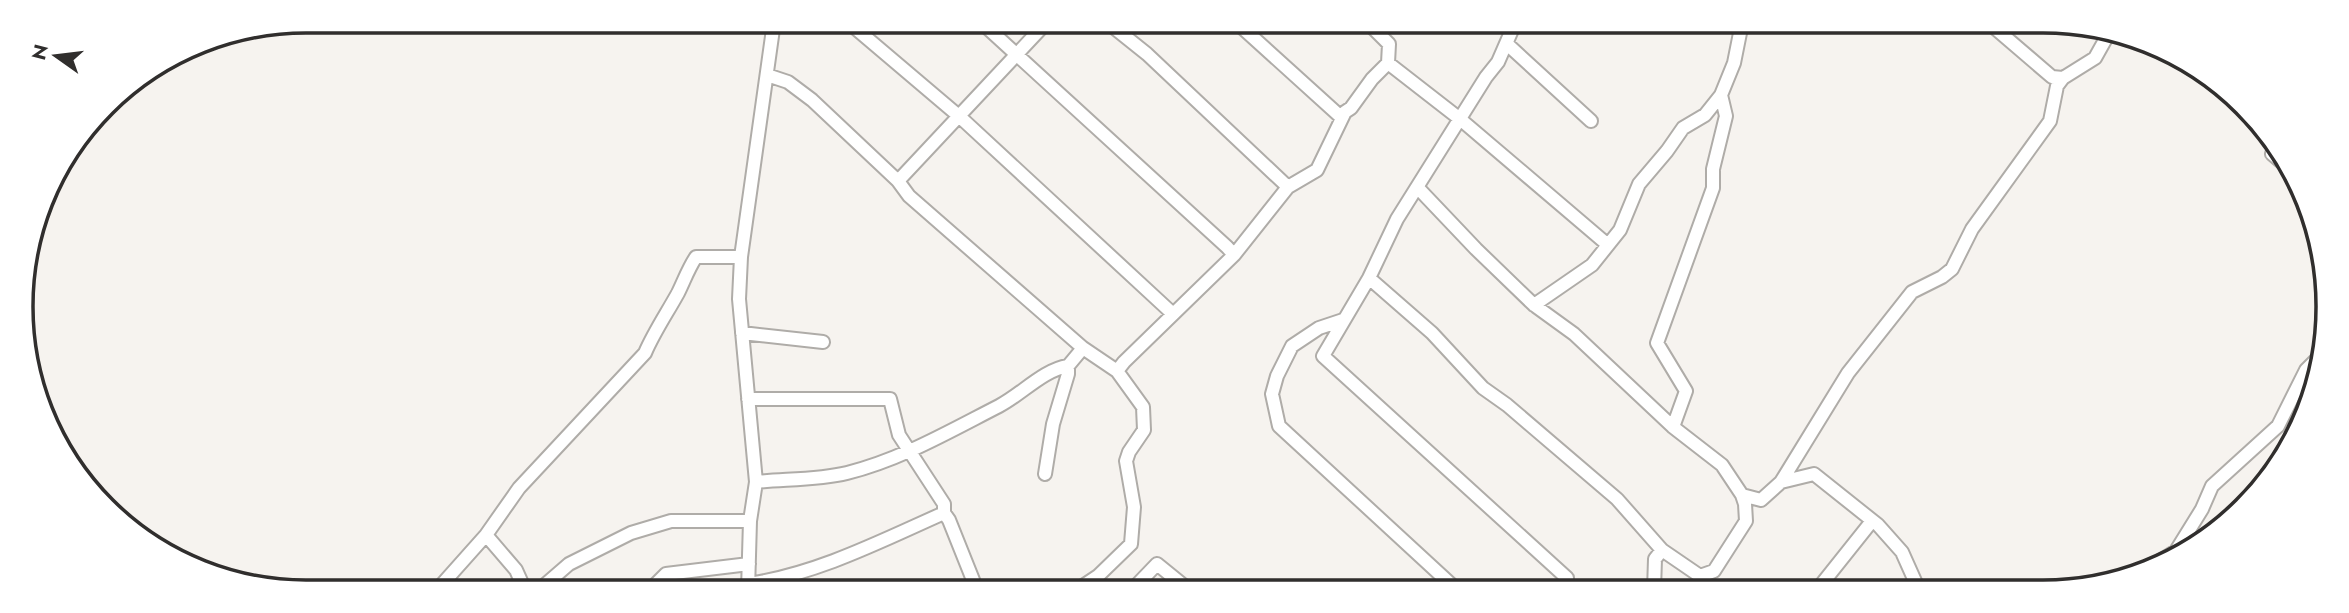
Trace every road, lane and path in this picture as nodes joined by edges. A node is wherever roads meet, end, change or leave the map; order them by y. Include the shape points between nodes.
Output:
1 (773, 33) edge
2 (861, 33) edge
3 (993, 33) edge
4 (1037, 33) edge
5 (1121, 33) edge
6 (1248, 33) edge
7 (1377, 33) edge
8 (1512, 33) edge
9 (1740, 33) edge
10 (2001, 33) edge
11 (2105, 41) edge
12 (1507, 44) junction
13 (1017, 55) junction
14 (1388, 63) junction
15 (767, 75) junction
16 (2063, 78) junction
17 (1721, 95) junction
18 (960, 117) junction
19 (1342, 118) junction
20 (1460, 119) junction
21 (1591, 121) dead end
22 (898, 181) junction
23 (1288, 187) junction
24 (1418, 188) junction
25 (1608, 245) junction
26 (1234, 255) junction
27 (741, 257) junction
28 (1369, 278) junction
29 (1534, 305) junction
30 (1174, 314) junction
31 (1343, 320) junction
32 (742, 333) junction
33 (823, 342) dead end
34 (1083, 348) junction
35 (1068, 366) junction
36 (2308, 368) edge
37 (1117, 371) junction
38 (748, 399) junction
39 (1673, 427) junction
40 (909, 451) junction
41 (1045, 474) dead end
42 (756, 482) junction
43 (1781, 482) junction
44 (1742, 495) junction
45 (944, 513) junction
46 (750, 521) junction
47 (1872, 521) junction
48 (486, 535) junction
49 (2182, 541) edge
50 (1662, 550) junction
51 (749, 564) junction
52 (1567, 578) dead end
53 (446, 580) edge
54 (520, 580) edge
55 (551, 580) edge
56 (660, 580) edge
57 (748, 580) edge
58 (776, 580) edge
59 (973, 580) edge
60 (1092, 580) edge
61 (1142, 580) edge
62 (1177, 580) edge
63 (1446, 580) edge
64 (1655, 580) edge
65 (1825, 580) edge
66 (1915, 580) edge

1 - 15 street
2 - 18 street
3 - 13 street
4 - 13 street
5 - 23 street
6 - 19 street
7 - 14 street via 1389,44
8 - 12 street
9 - 17 street
10 - 16 street via 2052,77
11 - 16 street via 2095,58
12 - 20 street
12 - 21 street
13 - 18 street
13 - 26 street
14 - 19 street
14 - 20 street
15 - 22 street via 788,82 812,100
15 - 27 street
16 - 43 street via 2050,121 1972,229 1952,269 1912,292 1848,373
17 - 25 street via 1705,115 1683,128 1639,184 1620,230
17 - 39 street via 1726,116 1713,188 1657,343 1686,391
18 - 22 street
18 - 30 street
19 - 23 street via 1317,170
20 - 24 street
20 - 25 street
22 - 34 street via 909,196
23 - 26 street
24 - 28 street via 1397,219
24 - 29 street
25 - 29 street via 1592,265
26 - 30 street
27 - 32 street
27 - 48 street via 696,257 645,353 519,488
28 - 31 street
28 - 50 street via 1433,333 1483,388 1617,499
29 - 39 street via 1574,334
30 - 37 street
31 - 52 street via 1323,356
31 - 63 street via 1292,346 1272,394 1279,426
32 - 33 street
32 - 38 street
34 - 35 street
34 - 37 street
35 - 40 street
35 - 41 street
36 - 49 street via 2278,426 2211,486
37 - 60 street via 1143,407 1144,430 1126,461 1134,507 1130,544
38 - 40 street via 890,399 899,435
38 - 42 street
39 - 44 street via 1722,465
40 - 42 street via 844,474
40 - 45 street via 944,503
42 - 46 street
43 - 44 street via 1761,500
43 - 47 street via 1814,474
44 - 50 street via 1746,521 1714,570 1700,576
45 - 58 street via 841,558
45 - 59 street
46 - 51 street
46 - 55 street via 671,521 631,533 569,564
47 - 65 street
47 - 66 street via 1902,552
48 - 53 street
48 - 54 street
50 - 64 street via 1656,559
51 - 56 street via 666,574
51 - 57 street
61 - 62 street via 1157,564

